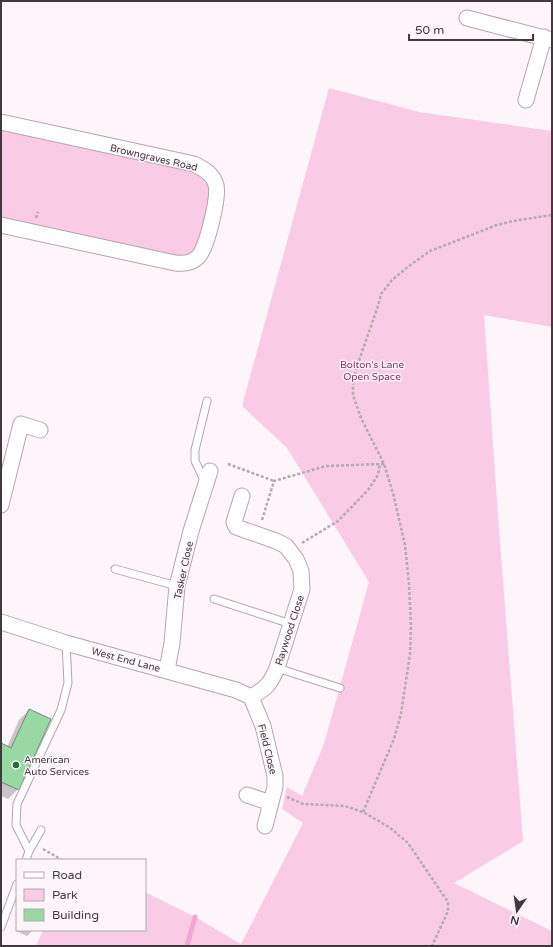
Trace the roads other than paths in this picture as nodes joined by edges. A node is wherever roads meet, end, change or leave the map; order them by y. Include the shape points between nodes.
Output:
1 (467, 18) dead end
2 (548, 38) edge
3 (526, 100) dead end
4 (1, 122) edge
5 (1, 225) edge
6 (207, 401) dead end
7 (40, 430) dead end
8 (208, 478) joint
9 (242, 496) dead end
10 (1, 505) edge
11 (114, 569) dead end
12 (177, 586) junction
13 (214, 599) dead end
14 (1, 622) edge
15 (291, 624) junction
16 (66, 643) junction
17 (277, 668) junction
18 (167, 670) junction
19 (340, 688) dead end
20 (251, 697) junction
21 (247, 795) dead end
22 (271, 803) junction
23 (265, 826) dead end
24 (41, 830) dead end
25 (29, 851) junction
26 (26, 859) edge
27 (16, 887) edge
28 (1, 927) edge

1 - 2 street
2 - 3 street
4 - 5 street, Browngraves Road via 194,164 212,177 217,187 216,202 205,246 198,257 187,262 167,261
6 - 8 lane via 195,450 195,461
7 - 10 street via 21,424
8 - 12 street, Tasker Close
9 - 15 street, Raywood Close via 234,522 236,527 276,541 290,550 301,571 302,588
11 - 12 lane
12 - 18 street, Tasker Close
13 - 15 lane
14 - 16 street, West End Lane
15 - 17 street, Raywood Close
16 - 18 street, West End Lane
16 - 25 lane via 68,683 61,710 13,817
17 - 19 lane
17 - 20 street, Raywood Close via 272,681 265,689
18 - 20 street, West End Lane via 236,690
20 - 22 street, Field Close via 263,726 275,776
21 - 22 street
22 - 23 street, Field Close
24 - 25 lane
25 - 26 lane
27 - 28 lane

